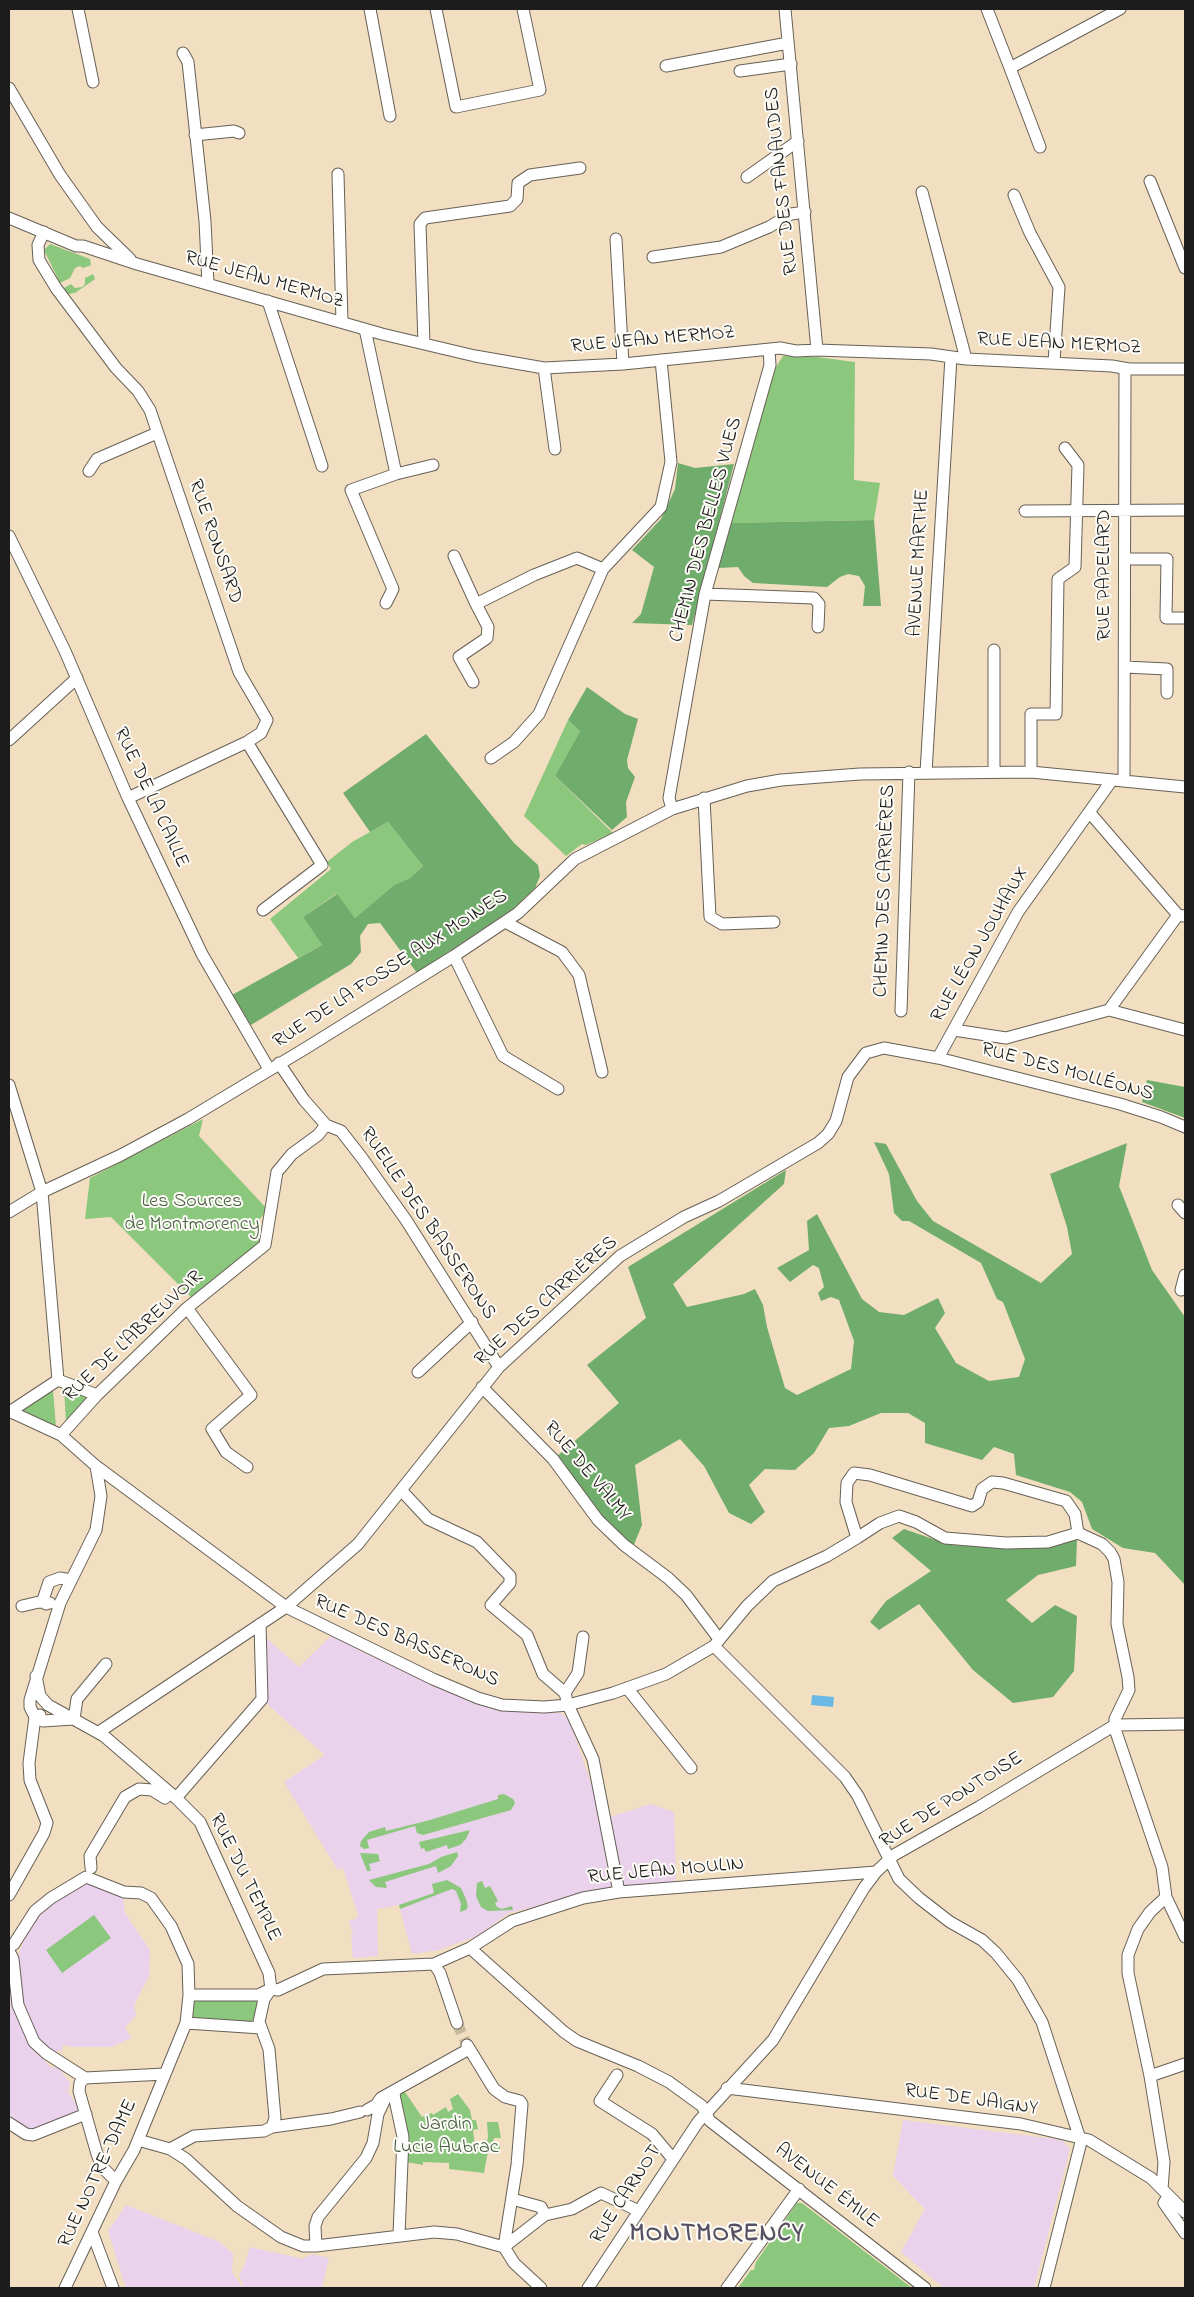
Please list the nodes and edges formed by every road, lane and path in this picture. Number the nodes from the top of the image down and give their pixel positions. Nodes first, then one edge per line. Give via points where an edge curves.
1 (78, 9) edge
2 (370, 9) edge
3 (436, 9) edge
4 (523, 9) edge
5 (785, 9) edge
6 (987, 9) edge
7 (1120, 9) edge
8 (788, 43) junction
9 (183, 54) dead end
10 (791, 64) junction
11 (666, 66) dead end
12 (1010, 68) junction
13 (740, 71) dead end
14 (94, 82) dead end
15 (9, 88) edge
16 (390, 116) dead end
17 (239, 133) dead end
18 (195, 135) junction
19 (798, 141) junction
20 (1040, 147) dead end
21 (580, 168) dead end
22 (338, 174) dead end
23 (747, 177) dead end
24 (1150, 181) dead end
25 (922, 192) dead end
26 (1014, 195) dead end
27 (805, 212) junction
28 (9, 218) edge
29 (97, 226) junction
30 (44, 232) junction
31 (616, 239) dead end
32 (83, 246) junction
33 (653, 257) dead end
34 (136, 264) junction
35 (1185, 268) edge
36 (208, 284) junction
37 (268, 301) junction
38 (342, 322) junction
39 (365, 329) junction
40 (424, 344) junction
41 (769, 350) junction
42 (817, 350) junction
43 (951, 357) junction
44 (966, 359) junction
45 (661, 360) junction
46 (1054, 362) junction
47 (623, 364) junction
48 (544, 368) junction
49 (1125, 369) junction
50 (1185, 369) edge
51 (157, 433) junction
52 (1065, 448) dead end
53 (555, 449) dead end
54 (433, 465) dead end
55 (322, 466) dead end
56 (89, 471) dead end
57 (396, 474) junction
58 (1125, 510) junction
59 (1185, 510) edge
60 (1025, 511) dead end
61 (1076, 511) junction
62 (9, 536) edge
63 (454, 556) dead end
64 (1124, 559) junction
65 (603, 569) junction
66 (705, 594) junction
67 (386, 603) dead end
68 (476, 604) junction
69 (1185, 618) edge
70 (818, 627) dead end
71 (994, 650) dead end
72 (1124, 667) junction
73 (77, 678) junction
74 (473, 682) dead end
75 (1167, 693) dead end
76 (9, 740) edge
77 (246, 742) junction
78 (491, 758) dead end
79 (909, 772) junction
80 (926, 772) junction
81 (994, 772) junction
82 (1031, 772) junction
83 (1112, 780) junction
84 (1124, 781) junction
85 (1185, 787) edge
86 (128, 798) junction
87 (704, 798) junction
88 (672, 809) junction
89 (1090, 813) junction
90 (263, 910) dead end
91 (1182, 916) edge
92 (505, 922) junction
93 (774, 922) dead end
94 (454, 956) junction
95 (1109, 1010) junction
96 (901, 1011) dead end
97 (954, 1030) junction
98 (1185, 1030) edge
99 (938, 1058) junction
100 (274, 1066) junction
101 (602, 1072) dead end
102 (9, 1085) edge
103 (558, 1089) dead end
104 (326, 1124) junction
105 (1185, 1127) edge
106 (42, 1192) junction
107 (9, 1212) edge
108 (1185, 1276) edge
109 (1181, 1290) dead end
110 (187, 1308) junction
111 (472, 1322) junction
112 (499, 1367) junction
113 (418, 1372) dead end
114 (58, 1380) junction
115 (482, 1387) junction
116 (97, 1395) junction
117 (10, 1411) edge
118 (61, 1435) junction
119 (96, 1466) junction
120 (247, 1467) dead end
121 (400, 1490) junction
122 (1078, 1533) junction
123 (857, 1538) junction
124 (71, 1580) junction
125 (60, 1603) junction
126 (46, 1604) junction
127 (22, 1606) dead end
128 (286, 1607) junction
129 (260, 1624) junction
130 (583, 1637) dead end
131 (716, 1642) junction
132 (106, 1664) dead end
133 (36, 1676) junction
134 (627, 1688) junction
135 (567, 1699) junction
136 (56, 1710) junction
137 (35, 1717) junction
138 (74, 1719) junction
139 (1185, 1724) edge
140 (1115, 1725) junction
141 (99, 1732) junction
142 (691, 1768) dead end
143 (173, 1795) junction
144 (890, 1860) junction
145 (88, 1872) junction
146 (876, 1872) junction
147 (853, 1874) junction
148 (619, 1892) junction
149 (9, 1895) edge
150 (859, 1896) junction
151 (1166, 1897) junction
152 (1185, 1937) edge
153 (470, 1948) junction
154 (9, 1949) edge
155 (434, 1964) junction
156 (271, 1990) junction
157 (189, 1995) junction
158 (186, 2023) junction
159 (457, 2023) tunnel mouth
160 (261, 2028) junction
161 (1185, 2064) edge
162 (620, 2067) junction
163 (165, 2074) junction
164 (1150, 2076) junction
165 (84, 2078) junction
166 (727, 2088) junction
167 (388, 2094) junction
168 (86, 2114) junction
169 (702, 2117) junction
170 (9, 2123) edge
171 (272, 2127) junction
172 (1080, 2138) junction
173 (138, 2140) junction
174 (170, 2149) junction
175 (673, 2159) junction
176 (116, 2181) junction
177 (799, 2189) junction
178 (1165, 2193) junction
179 (512, 2199) junction
180 (639, 2211) junction
181 (1185, 2212) edge
182 (545, 2215) junction
183 (92, 2232) junction
184 (1185, 2232) edge
185 (399, 2234) junction
186 (316, 2246) junction
187 (504, 2247) junction
188 (65, 2288) edge
189 (113, 2288) edge
190 (541, 2288) edge
191 (588, 2288) edge
192 (727, 2288) edge
193 (925, 2288) edge
194 (1044, 2288) edge

1 - 14 street
2 - 16 street
3 - 4 street via 456,107 540,90
5 - 8 street, RUE DES FANAUDES
6 - 12 street
7 - 12 street
8 - 10 street, RUE DES FANAUDES
8 - 11 street
9 - 18 street via 188,62
10 - 13 street
10 - 19 street, RUE DES FANAUDES
12 - 20 street
15 - 29 street, RUE JEAN MERMOZ via 60,175
17 - 18 street
18 - 36 street via 205,220
19 - 23 street
19 - 27 street, RUE DES FANAUDES
21 - 40 street via 530,175 518,183 517,199 510,206 425,218 420,224
22 - 38 street
24 - 35 street
25 - 44 street
26 - 46 street via 1030,233 1060,287
27 - 33 street via 791,214 769,227 721,246
27 - 42 street, RUE DES FANAUDES
28 - 30 street, RUE JEAN MERMOZ
29 - 32 street via 93,240
29 - 34 street, RUE JEAN MERMOZ
30 - 32 street, RUE JEAN MERMOZ
30 - 51 street, RUE RONSARD via 38,245 39,260 101,349 142,395
31 - 47 street
32 - 34 street, RUE JEAN MERMOZ
34 - 36 street, RUE JEAN MERMOZ
36 - 37 street, RUE JEAN MERMOZ
37 - 38 street, RUE JEAN MERMOZ
37 - 55 street
38 - 39 street, RUE JEAN MERMOZ
39 - 40 street, RUE JEAN MERMOZ
39 - 57 street
40 - 48 street, RUE JEAN MERMOZ
41 - 42 street, RUE JEAN MERMOZ
41 - 45 street, RUE JEAN MERMOZ
41 - 66 street, CHEMIN DES BELLES VUES via 770,366
42 - 43 street, RUE JEAN MERMOZ
43 - 44 street, RUE JEAN MERMOZ
43 - 80 street, AVENUE MARTHE
44 - 46 street, RUE JEAN MERMOZ
45 - 47 street, RUE JEAN MERMOZ
45 - 65 street via 671,462 665,495 657,512
46 - 49 street, RUE JEAN MERMOZ
47 - 48 street, RUE JEAN MERMOZ
48 - 53 street
49 - 50 street, RUE JEAN MERMOZ
49 - 58 street, RUE PAPELARD
51 - 56 street via 97,459
51 - 77 street, RUE RONSARD via 238,672 266,720 261,733
52 - 61 street via 1078,465
54 - 57 street
57 - 67 street via 351,490 393,589
58 - 59 street
58 - 61 street
58 - 64 street, RUE PAPELARD
60 - 61 street
61 - 82 street via 1075,567 1058,579 1056,714 1031,714
62 - 73 street, RUE DE LA CAILLE
63 - 68 street
64 - 69 street via 1167,559 1166,618
64 - 72 street, RUE PAPELARD
65 - 68 street via 577,558
65 - 78 street via 539,714 514,742
66 - 70 street via 814,598 818,604
66 - 88 street, CHEMIN DES BELLES VUES via 669,798
68 - 74 street via 488,627 487,638 459,657
71 - 81 street
72 - 75 street via 1167,669
72 - 84 street, RUE PAPELARD
73 - 76 street
73 - 86 street, RUE DE LA CAILLE
77 - 86 street
77 - 90 street via 322,865
79 - 80 street, RUE DE LA FOSSE AUX MOINES
79 - 87 street, RUE DE LA FOSSE AUX MOINES via 780,780
79 - 96 street, CHEMIN DES CARRIÈRES
80 - 81 street, RUE DE LA FOSSE AUX MOINES
81 - 82 street, RUE DE LA FOSSE AUX MOINES
82 - 83 street, RUE DE LA FOSSE AUX MOINES
83 - 84 street, RUE DE LA FOSSE AUX MOINES
83 - 89 street, RUE LÉON JOUHAUX
84 - 85 street, RUE DE LA FOSSE AUX MOINES
86 - 100 street, RUE DE LA CAILLE via 202,954
87 - 88 street, RUE DE LA FOSSE AUX MOINES
87 - 93 street via 710,917 722,924
88 - 92 street, RUE DE LA FOSSE AUX MOINES via 575,859
89 - 91 street
89 - 97 street, RUE LÉON JOUHAUX via 1018,912
91 - 95 street
92 - 94 street, RUE DE LA FOSSE AUX MOINES
92 - 101 street via 562,952 579,975
94 - 100 street, RUE DE LA FOSSE AUX MOINES
94 - 103 street via 502,1056
95 - 97 street via 1006,1038
95 - 98 street
97 - 99 street, RUE LÉON JOUHAUX
99 - 105 street, RUE DES MOLLÉONS via 1120,1104
99 - 112 street, RUE DES CARRIÈRES via 884,1048 866,1053 848,1077 836,1121 828,1134 813,1146 620,1256
100 - 104 street, RUELLE DES BASSERONS
100 - 106 street, RUE DE LA FOSSE AUX MOINES via 152,1139
102 - 106 street
104 - 110 street, RUE DE L'ABREUVOIR via 318,1135 292,1154 278,1172 265,1245
104 - 111 street, RUELLE DES BASSERONS via 341,1131 362,1158
106 - 107 street, RUE DE LA FOSSE AUX MOINES
106 - 114 street
108 - 109 street
110 - 116 street, RUE DE L'ABREUVOIR
110 - 120 street via 252,1396 212,1429 226,1452
111 - 112 street, RUELLE DES BASSERONS
111 - 113 street
112 - 115 street, RUE DES CARRIÈRES
114 - 116 street
114 - 117 street
115 - 121 street, RUE DES CARRIÈRES
115 - 131 street, RUE DE VALMY via 553,1459 598,1520 686,1595
116 - 118 street, RUE DE L'ABREUVOIR
117 - 118 street, RUE DES BASSERONS
118 - 119 street, RUE DES BASSERONS
119 - 124 street via 101,1496 98,1520 92,1540
119 - 128 street, RUE DES BASSERONS
121 - 128 street, RUE DES CARRIÈRES via 358,1544
121 - 135 street via 428,1519 477,1542 510,1576 510,1583 491,1605 527,1635 543,1674
122 - 123 street, RUE DES BASSERONS via 1048,1542 945,1538 899,1516 880,1523
122 - 123 street via 1075,1514 1066,1502 1003,1483 992,1482 982,1489 978,1502 972,1506 870,1474 854,1473 847,1483 846,1502
122 - 140 street via 1102,1544 1110,1552 1117,1574 1116,1624 1129,1690
123 - 131 street, RUE DES BASSERONS via 827,1556 773,1580
124 - 125 street
124 - 126 street via 49,1582 44,1592
125 - 126 street
125 - 133 street
126 - 127 street via 39,1602
128 - 129 street, RUE DES CARRIÈRES
128 - 135 street, RUE DES BASSERONS via 478,1698 502,1705 544,1708
129 - 141 street, RUE DES CARRIÈRES
129 - 143 street via 262,1699
130 - 135 street via 578,1673
131 - 134 street, RUE DES BASSERONS via 666,1674
131 - 144 street via 845,1777
132 - 138 street via 77,1699
133 - 136 street, RUE DU TEMPLE via 40,1696
133 - 137 street via 30,1700
134 - 135 street, RUE DES BASSERONS
134 - 142 street
135 - 148 street via 593,1759
136 - 137 street
136 - 138 street, RUE DU TEMPLE
137 - 138 street via 44,1721
137 - 149 street via 30,1780 47,1823
138 - 141 street, RUE DU TEMPLE
139 - 140 street
140 - 144 street, RUE DE PONTOISE
140 - 151 street via 1162,1867
141 - 143 street, RUE DU TEMPLE
143 - 145 street via 165,1798 152,1790 139,1789 125,1797 90,1856
143 - 156 street, RUE DU TEMPLE via 200,1822 269,1973
144 - 146 street, RUE DE PONTOISE
144 - 172 street via 899,1879 919,1898 988,1945 1018,1980 1042,2022
145 - 154 street via 35,1911
145 - 157 street, RUE NOTRE-DAME via 124,1892 141,1893 151,1898 184,1952 188,1964
146 - 147 street, RUE JEAN MOULIN
146 - 150 street, RUE DE PONTOISE
147 - 148 street, RUE JEAN MOULIN
147 - 150 street via 862,1879
148 - 153 street, RUE JEAN MOULIN via 583,1898 521,1917
150 - 166 street, RUE DE PONTOISE via 772,2040
151 - 152 street
151 - 164 street via 1138,1929 1128,1954 1128,1973
153 - 155 street, RUE JEAN MOULIN
153 - 162 street, AVENUE ÉMILE via 564,2032
154 - 165 street via 18,2005 34,2042
155 - 156 street via 324,1969 278,1990
155 - 159 street via 440,1972
156 - 157 street via 258,1995
156 - 160 street via 262,2003
157 - 158 street, RUE NOTRE-DAME
158 - 160 street
158 - 163 street, RUE NOTRE-DAME
160 - 171 street via 270,2049 275,2118
161 - 164 street
162 - 169 street, AVENUE ÉMILE via 669,2082 702,2106
162 - 175 street via 600,2101 652,2134
163 - 165 street
163 - 173 street, RUE NOTRE-DAME
164 - 178 street via 1164,2162
165 - 168 street via 79,2091
166 - 169 street, RUE DE PONTOISE
166 - 172 street, RUE DE JAIGNY via 1021,2124
167 - 171 street via 363,2111
167 - 179 street via 468,2047 494,2089 505,2097 520,2100 522,2104
167 - 185 street via 394,2095 403,2138
167 - 186 street via 378,2114 373,2143 366,2158 318,2217
168 - 170 street via 33,2135
168 - 176 street via 102,2167
169 - 175 street, RUE CARNOT
169 - 177 street, AVENUE ÉMILE
171 - 174 street via 264,2131 194,2136
172 - 178 street, RUE DE JAIGNY via 1093,2142 1150,2178
172 - 194 street
173 - 174 street
173 - 176 street, RUE NOTRE-DAME
174 - 186 street via 186,2159 237,2206 281,2237 303,2246
175 - 180 street, RUE CARNOT
176 - 183 street, RUE NOTRE-DAME
177 - 192 street
177 - 193 street, AVENUE ÉMILE
178 - 181 street, RUE DE JAIGNY
178 - 184 street via 1164,2204
179 - 182 street via 540,2207
179 - 187 street
180 - 182 street via 601,2193 572,2209
180 - 191 street, RUE CARNOT
182 - 187 street
183 - 188 street, RUE NOTRE-DAME
183 - 189 street
185 - 186 street
185 - 187 street via 457,2234
187 - 190 street via 514,2263

